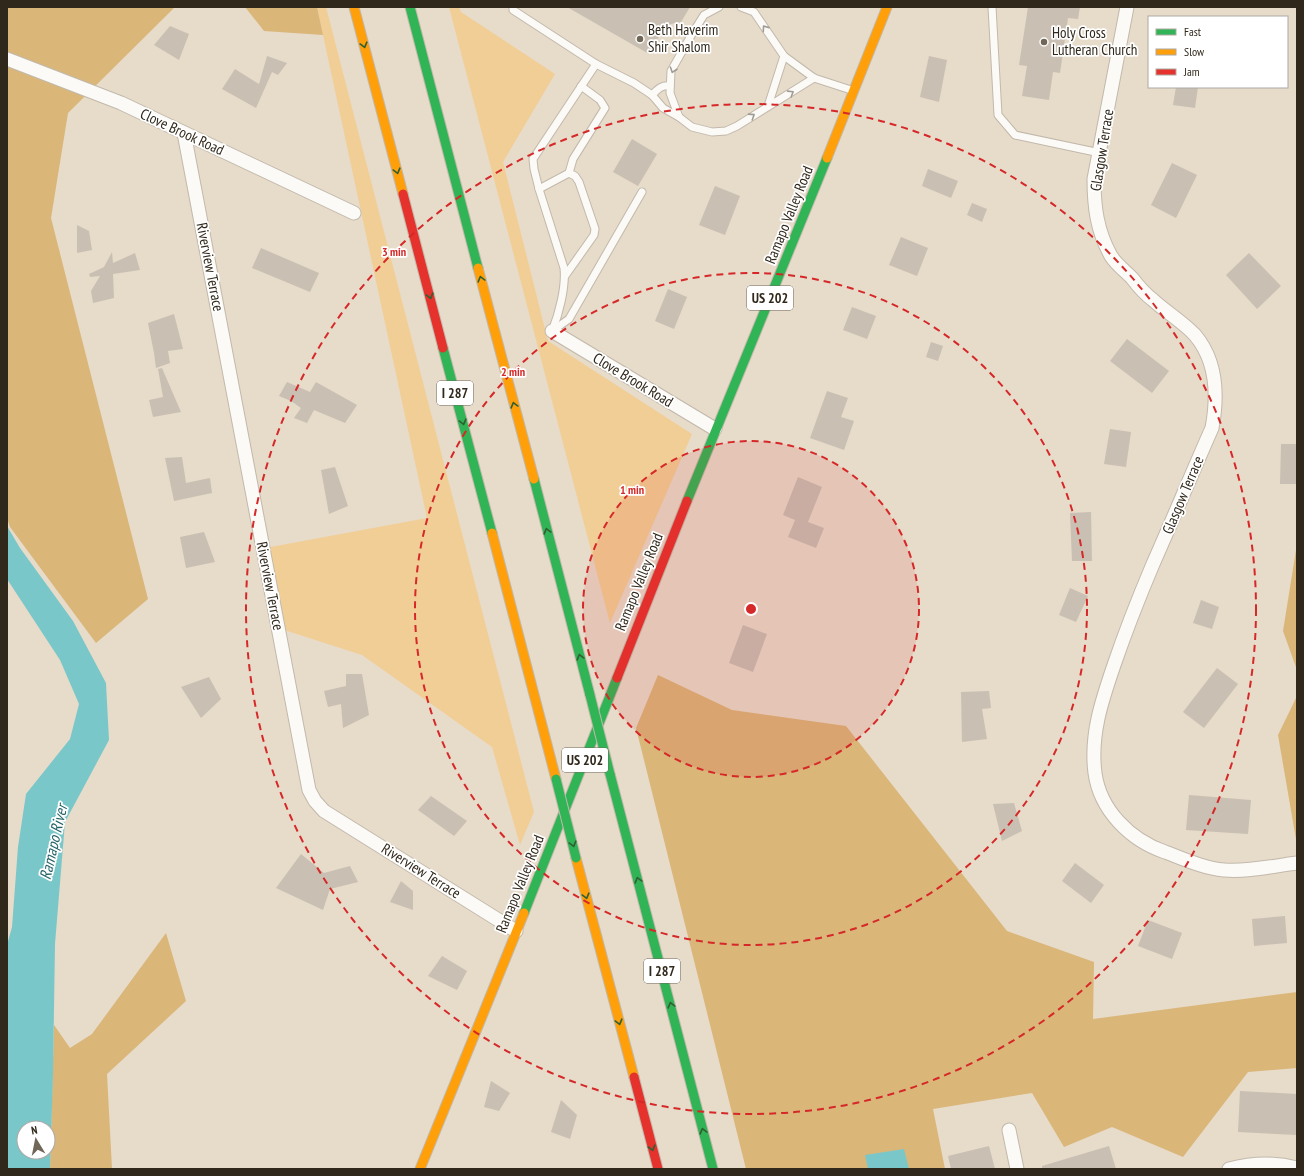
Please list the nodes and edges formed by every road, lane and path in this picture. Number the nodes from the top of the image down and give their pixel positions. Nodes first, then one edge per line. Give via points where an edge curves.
1 (354, 7) edge
2 (410, 7) edge
3 (513, 7) edge
4 (719, 7) edge
5 (741, 7) edge
6 (887, 7) edge
7 (992, 7) edge
8 (1126, 7) edge
9 (784, 56) junction
10 (7, 59) edge
11 (596, 64) junction
12 (814, 78) junction
13 (581, 86) junction
14 (670, 86) junction
15 (854, 91) junction
16 (652, 95) junction
17 (768, 106) junction
18 (679, 117) junction
19 (184, 133) junction
20 (1100, 153) junction
21 (569, 173) junction
22 (539, 188) junction
23 (642, 192) dead end
24 (354, 213) dead end
25 (565, 276) junction
26 (552, 331) junction
27 (716, 429) junction
28 (1297, 863) edge
29 (516, 931) junction
30 (1009, 1130) dead end
31 (1271, 1166) edge
32 (1297, 1168) edge
33 (420, 1169) edge
34 (658, 1169) edge
35 (713, 1169) edge
36 (1017, 1169) edge
37 (1229, 1169) edge

1 -> 34 main road, I 287, bridge
35 -> 2 main road, I 287, bridge
3 - 11 lane via 513,10
4 -> 14 lane via 704,14 671,71
9 -> 5 lane via 754,12
6 - 15 main road, Ramapo Valley Road / US 202
7 - 20 lane via 998,115 1015,135
8 - 20 street, Glasgow Terrace
9 - 12 lane
9 - 17 lane
10 - 19 street, Clove Brook Road via 121,103
11 - 13 lane
11 - 16 lane
12 - 15 lane
17 -> 12 lane
13 - 21 lane via 600,100 605,108 573,159
13 - 22 lane via 533,160
14 - 16 lane via 659,88
14 - 18 lane
15 - 27 main road, Ramapo Valley Road / US 202
16 - 18 lane via 663,108
18 -> 17 lane via 692,128 712,132 726,131
19 - 24 street, Clove Brook Road
19 - 29 street, Riverview Terrace via 309,790 324,811
20 - 28 street, Glasgow Terrace via 1094,179 1094,201 1103,240 1112,257 1151,299 1196,337 1213,370 1216,409 1212,428 1128,623 1103,697 1096,726 1095,774 1111,812 1122,826 1153,848 1202,866 1222,870 1243,871
21 - 22 lane
21 - 25 lane via 579,182 594,235
22 - 25 lane
23 - 26 lane via 569,319
25 - 26 lane
26 - 27 street, Clove Brook Road
27 - 29 main road, Ramapo Valley Road / US 202
29 - 33 main road, Ramapo Valley Road / US 202
30 - 36 street
31 - 32 street
31 - 37 street via 1265,1163

